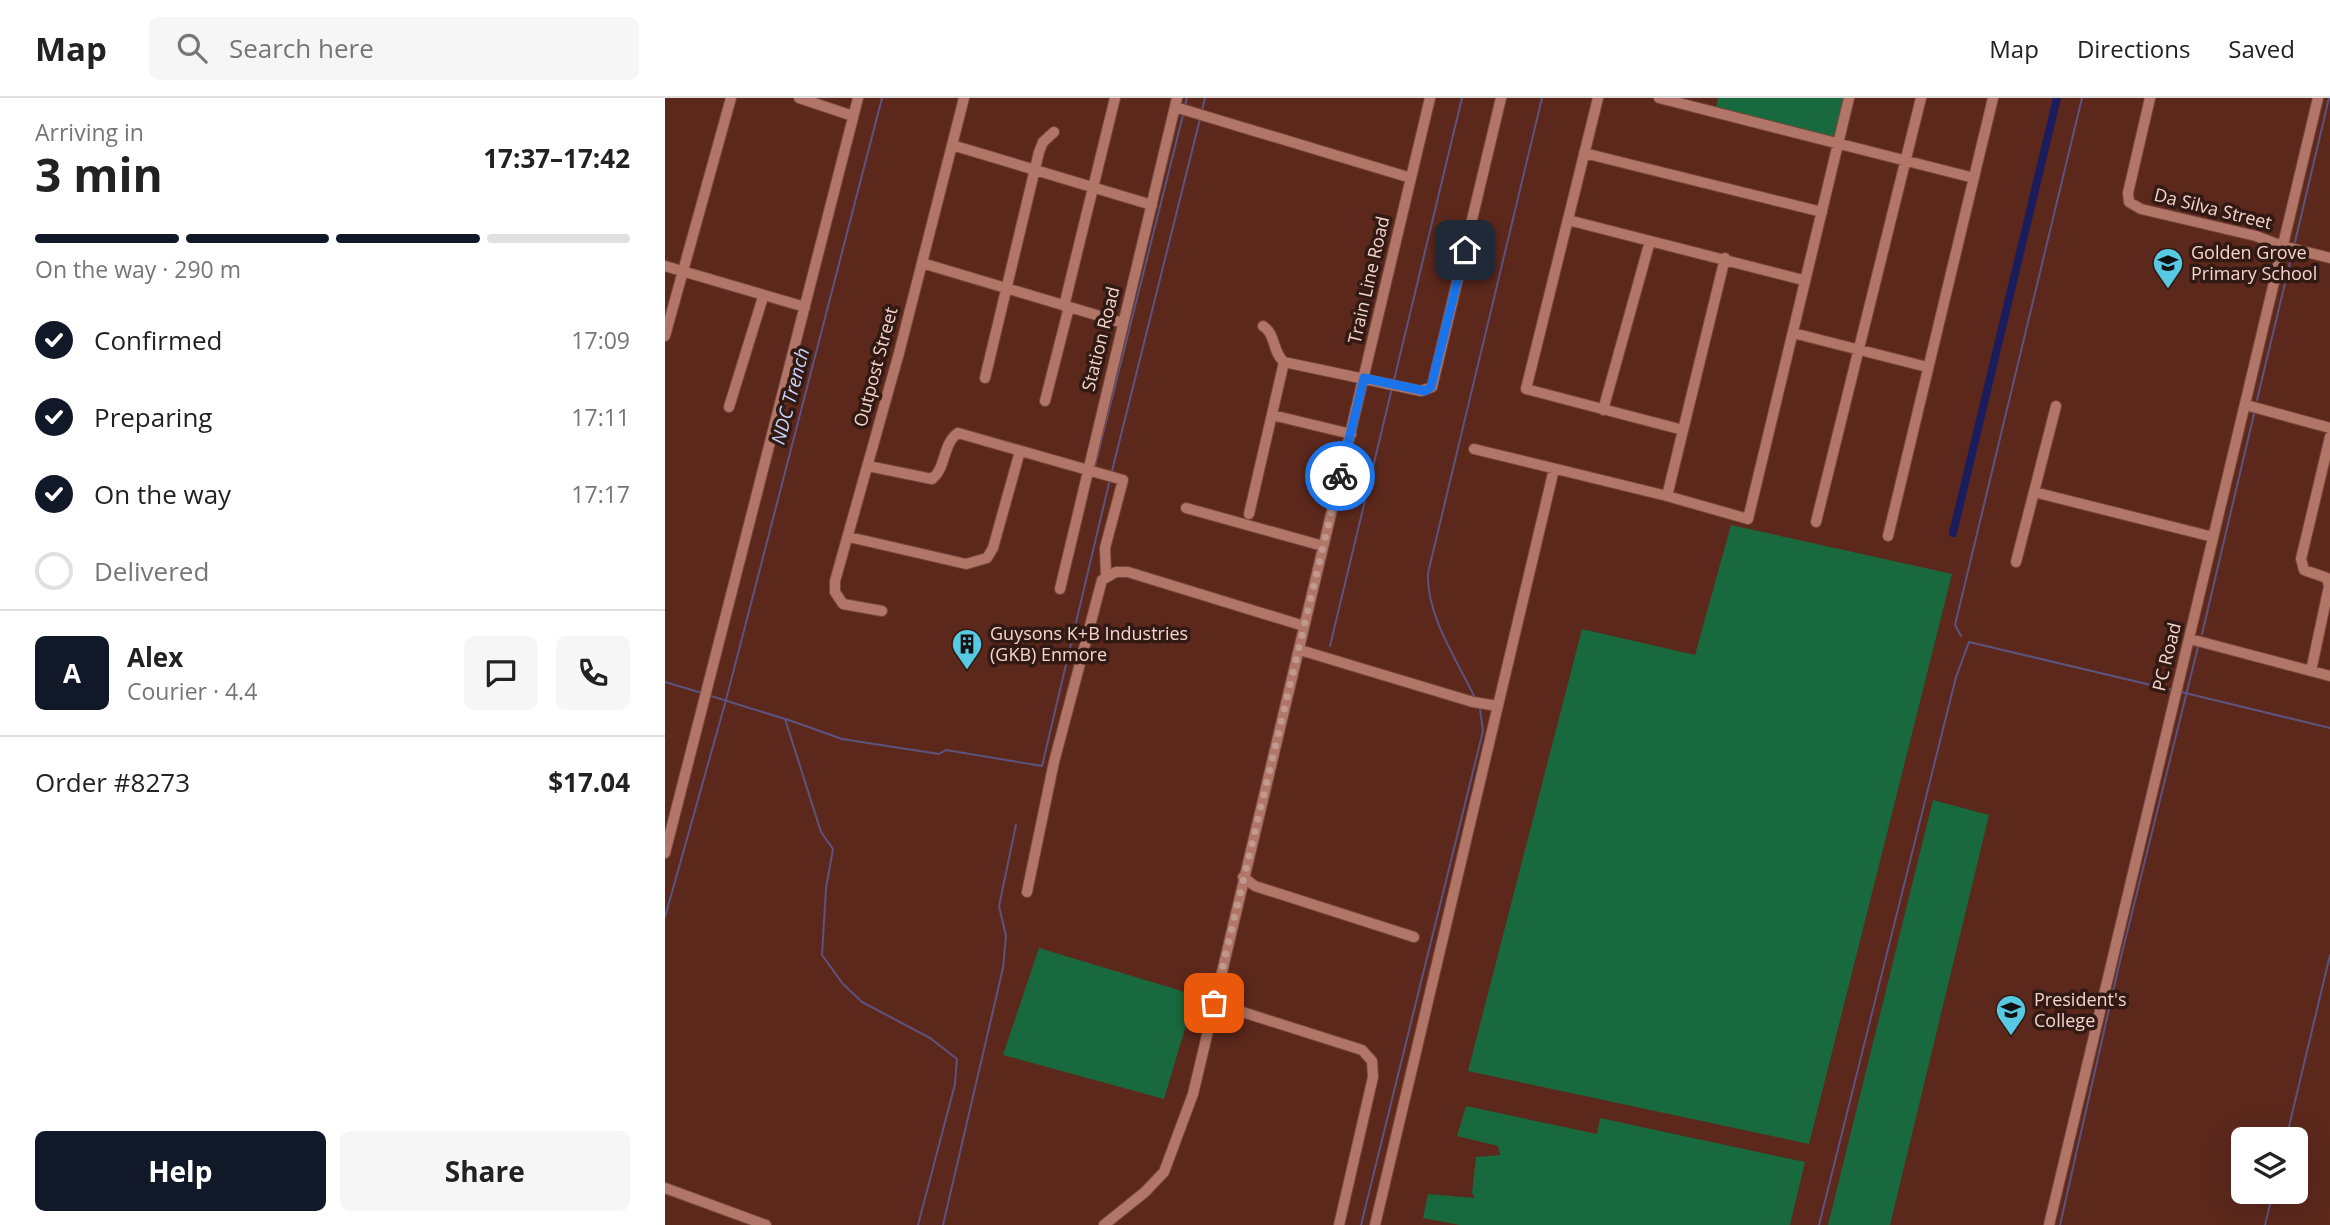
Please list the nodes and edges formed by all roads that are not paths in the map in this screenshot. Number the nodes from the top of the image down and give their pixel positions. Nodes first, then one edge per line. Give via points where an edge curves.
1 (731, 98) edge
2 (799, 98) edge
3 (858, 98) edge
4 (964, 98) edge
5 (1115, 98) edge
6 (1430, 98) edge
7 (1501, 98) edge
8 (1598, 98) edge
9 (1659, 98) edge
10 (1849, 98) edge
11 (1921, 98) edge
12 (1993, 98) edge
13 (2150, 98) edge
14 (2318, 98) edge
15 (1176, 102) edge
16 (1708, 103) edge
17 (853, 116) junction
18 (1054, 132) dead end
19 (1839, 142) junction
20 (952, 145) junction
21 (1584, 153) junction
22 (1906, 160) junction
23 (1035, 169) junction
24 (1411, 178) junction
25 (1974, 178) junction
26 (1095, 187) junction
27 (1152, 205) junction
28 (1822, 212) junction
29 (1568, 220) junction
30 (1650, 241) junction
31 (2282, 246) junction
32 (1725, 258) junction
33 (2330, 258) edge
34 (922, 263) junction
35 (665, 266) edge
36 (683, 271) junction
37 (1803, 280) junction
38 (1006, 288) junction
39 (763, 297) junction
40 (805, 307) junction
41 (1067, 307) junction
42 (1123, 323) junction
43 (1263, 326) dead end
44 (1793, 333) junction
45 (665, 337) edge
46 (1860, 350) junction
47 (1285, 362) junction
48 (1927, 367) junction
49 (985, 378) dead end
50 (1364, 378) junction
51 (1045, 401) dead end
52 (2246, 405) junction
53 (2056, 406) dead end
54 (729, 407) dead end
55 (1603, 410) junction
56 (1272, 415) junction
57 (2330, 428) edge
58 (1683, 430) junction
59 (1350, 435) junction
60 (2330, 437) edge
61 (1473, 449) dead end
62 (1020, 451) junction
63 (868, 466) junction
64 (1555, 469) junction
65 (1089, 470) junction
66 (2034, 492) junction
67 (1667, 496) junction
68 (1186, 508) dead end
69 (1249, 514) dead end
70 (1816, 522) dead end
71 (1888, 536) dead end
72 (849, 537) junction
73 (2213, 537) junction
74 (1323, 547) junction
75 (2016, 562) dead end
76 (1106, 576) junction
77 (1061, 589) dead end
78 (882, 611) dead end
79 (1304, 625) junction
80 (2190, 639) junction
81 (1300, 650) junction
82 (2311, 671) junction
83 (2330, 676) edge
84 (1498, 706) junction
85 (665, 853) edge
86 (1243, 877) junction
87 (1027, 892) dead end
88 (1414, 937) dead end
89 (1214, 1003) junction
90 (665, 1188) edge
91 (766, 1225) edge
92 (1104, 1225) edge
93 (1339, 1225) edge
94 (1375, 1225) edge
95 (2049, 1225) edge

1 - 36 street
2 - 17 street
3 - 17 street
4 - 20 street, Outpost Street
5 - 26 street
6 - 24 street, Train Line Road
7 - 50 street via 1431,387 1425,391
8 - 21 street
9 - 16 street
10 - 19 street
11 - 22 street
12 - 25 street
13 - 31 street, Da Silva Street via 2129,202
14 - 31 street, PC Road
15 - 24 street via 1210,117
15 - 27 street, Station Road
16 - 19 street
17 - 40 street
18 - 23 street via 1044,142
19 - 22 street
19 - 28 street
20 - 23 street
20 - 34 street, Outpost Street
21 - 28 street
21 - 29 street
22 - 25 street
22 - 46 street
23 - 26 street
23 - 38 street
24 - 50 street, Train Line Road
25 - 48 street
26 - 27 street
26 - 41 street
27 - 42 street, Station Road
28 - 37 street
29 - 30 street
29 - 55 street via 1526,389
30 - 32 street
30 - 55 street
31 - 33 street, Da Silva Street
31 - 52 street, PC Road
32 - 37 street
32 - 58 street
34 - 38 street
34 - 63 street, Outpost Street
35 - 36 street
36 - 39 street
36 - 45 street
37 - 44 street
38 - 41 street
38 - 49 street
39 - 40 street
39 - 54 street
40 - 85 street
41 - 42 street
41 - 51 street
42 - 65 street, Station Road
43 - 47 street via 1277,356
44 - 46 street
44 - 67 street via 1748,519
46 - 48 street
46 - 70 street
47 - 50 street
47 - 56 street
48 - 71 street
50 - 59 street, Train Line Road
52 - 57 street
52 - 73 street, PC Road
53 - 66 street
55 - 58 street
56 - 59 street
56 - 69 street
58 - 67 street
59 - 74 street, Train Line Road
60 - 82 street via 2301,559 2304,570 2327,578 2329,586
61 - 64 street
62 - 63 street via 958,433 932,479
62 - 65 street
62 - 72 street via 987,558 966,564
63 - 72 street, Outpost Street
64 - 67 street
64 - 84 street
65 - 76 street via 1123,481 1105,548
65 - 77 street, Station Road
66 - 73 street
66 - 75 street
68 - 74 street
72 - 78 street, Outpost Street via 835,581 838,599 843,604
73 - 80 street, PC Road
74 - 79 street, Train Line Road
76 - 79 street via 1128,572
76 - 87 street via 1098,587 1054,762
79 - 81 street, Train Line Road
80 - 82 street
80 - 95 street, PC Road
81 - 84 street
81 - 86 street, Train Line Road
82 - 83 street
84 - 94 street
86 - 88 street via 1255,887
86 - 89 street, Train Line Road
89 - 92 street, Train Line Road via 1193,1094 1164,1172
89 - 93 street via 1361,1050 1372,1061 1373,1077
90 - 91 street

